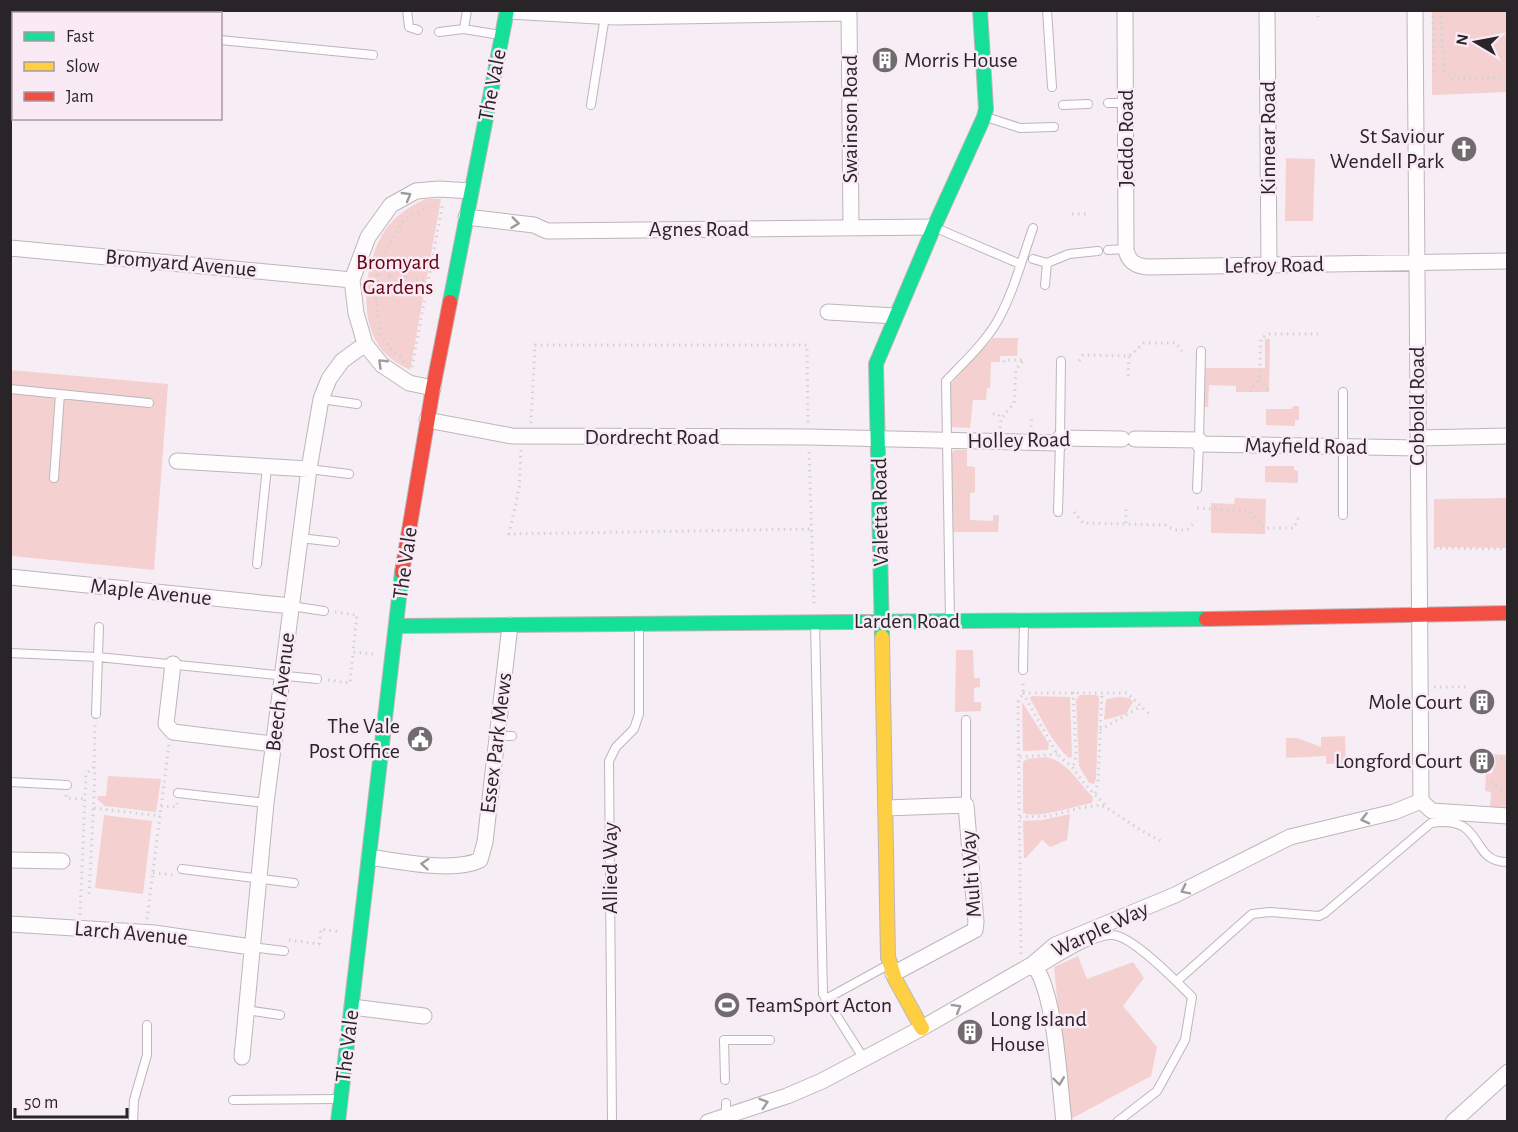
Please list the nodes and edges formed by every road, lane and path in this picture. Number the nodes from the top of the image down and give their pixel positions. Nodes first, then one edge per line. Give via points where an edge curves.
1 (407, 10) edge
2 (467, 10) edge
3 (980, 10) edge
4 (1047, 10) edge
5 (1125, 10) edge
6 (1267, 10) edge
7 (1317, 10) edge
8 (1415, 10) edge
9 (1434, 10) edge
10 (1440, 10) edge
11 (506, 11) edge
12 (849, 12) edge
13 (605, 16) junction
14 (1318, 17) dead end
15 (464, 29) junction
16 (418, 30) dead end
17 (439, 32) dead end
18 (502, 35) junction
19 (222, 40) edge
20 (374, 55) dead end
21 (1434, 76) dead end
22 (1508, 77) edge
23 (1052, 87) dead end
24 (1108, 103) dead end
25 (1125, 103) junction
26 (1088, 104) dead end
27 (591, 105) dead end
28 (1063, 105) dead end
29 (984, 117) junction
30 (1053, 127) dead end
31 (442, 189) junction
32 (471, 191) junction
33 (1072, 214) dead end
34 (1089, 214) dead end
35 (466, 217) junction
36 (934, 227) junction
37 (851, 228) junction
38 (1033, 228) dead end
39 (10, 248) edge
40 (1108, 250) dead end
41 (1098, 251) dead end
42 (1130, 256) junction
43 (1033, 259) dead end
44 (1508, 261) edge
45 (1416, 262) junction
46 (1047, 263) junction
47 (1020, 264) junction
48 (1269, 265) junction
49 (383, 275) junction
50 (406, 278) junction
51 (411, 279) dead end
52 (352, 280) junction
53 (416, 280) dead end
54 (428, 281) junction
55 (1046, 285) dead end
56 (828, 312) dead end
57 (895, 316) junction
58 (1318, 334) dead end
59 (365, 344) junction
60 (1182, 351) dead end
61 (1201, 351) dead end
62 (1129, 356) junction
63 (1061, 361) dead end
64 (1079, 361) dead end
65 (1004, 362) dead end
66 (1128, 376) dead end
67 (1259, 380) junction
68 (433, 388) junction
69 (10, 389) edge
70 (1269, 390) dead end
71 (1251, 392) dead end
72 (1343, 392) dead end
73 (60, 394) junction
74 (321, 399) junction
75 (149, 403) dead end
76 (357, 404) dead end
77 (993, 414) dead end
78 (1000, 418) junction
79 (427, 420) junction
80 (1508, 436) edge
81 (531, 437) junction
82 (809, 437) junction
83 (879, 438) junction
84 (946, 440) junction
85 (1060, 441) junction
86 (999, 442) junction
87 (1199, 442) junction
88 (1418, 443) junction
89 (1343, 447) junction
90 (177, 461) dead end
91 (267, 467) junction
92 (309, 469) junction
93 (349, 474) dead end
94 (54, 478) dead end
95 (1197, 489) dead end
96 (1126, 508) dead end
97 (1197, 508) dead end
98 (1058, 512) dead end
99 (1074, 512) dead end
100 (1343, 515) dead end
101 (1299, 516) dead end
102 (1196, 521) dead end
103 (1126, 524) junction
104 (811, 529) junction
105 (300, 538) junction
106 (335, 542) dead end
107 (1434, 548) dead end
108 (1508, 549) edge
109 (257, 564) dead end
110 (10, 577) edge
111 (291, 606) junction
112 (324, 611) joint
113 (1508, 613) edge
114 (1419, 614) junction
115 (1024, 620) junction
116 (815, 621) junction
117 (882, 621) junction
118 (950, 621) junction
119 (639, 624) junction
120 (510, 625) junction
121 (396, 626) junction
122 (99, 627) dead end
123 (353, 652) junction
124 (10, 653) edge
125 (393, 656) junction
126 (98, 657) junction
127 (174, 664) junction
128 (1023, 670) dead end
129 (282, 675) junction
130 (317, 679) joint
131 (1434, 687) dead end
132 (1470, 687) dead end
133 (1073, 692) junction
134 (1102, 692) junction
135 (1023, 693) junction
136 (1142, 706) junction
137 (96, 714) joint
138 (1149, 714) dead end
139 (966, 720) dead end
140 (171, 730) junction
141 (1100, 730) junction
142 (273, 744) junction
143 (1057, 754) junction
144 (1019, 757) junction
145 (1495, 759) dead end
146 (1508, 759) edge
147 (94, 767) junction
148 (1073, 768) junction
149 (1491, 781) dead end
150 (10, 782) edge
151 (67, 785) dead end
152 (1508, 790) edge
153 (178, 793) dead end
154 (1095, 793) junction
155 (1421, 801) junction
156 (266, 803) junction
157 (966, 805) junction
158 (94, 808) junction
159 (886, 808) junction
160 (1107, 808) junction
161 (160, 816) junction
162 (1508, 816) edge
163 (1020, 818) junction
164 (1163, 842) dead end
165 (369, 857) junction
166 (10, 860) edge
167 (62, 861) dead end
168 (1508, 862) edge
169 (182, 869) joint
170 (153, 873) junction
171 (258, 878) junction
172 (294, 883) dead end
173 (89, 894) dead end
174 (10, 924) edge
175 (79, 927) junction
176 (145, 933) junction
177 (360, 936) junction
178 (286, 940) dead end
179 (251, 947) junction
180 (285, 951) dead end
181 (1030, 963) junction
182 (891, 969) junction
183 (1177, 981) junction
184 (826, 999) junction
185 (352, 1007) junction
186 (246, 1010) junction
187 (280, 1015) dead end
188 (424, 1016) dead end
189 (147, 1025) dead end
190 (922, 1028) junction
191 (771, 1040) dead end
192 (242, 1057) dead end
193 (864, 1059) junction
194 (1508, 1072) edge
195 (725, 1080) dead end
196 (233, 1100) dead end
197 (341, 1100) junction
198 (133, 1122) edge
199 (338, 1122) edge
200 (612, 1122) edge
201 (708, 1122) edge
202 (1064, 1122) edge
203 (1118, 1122) edge
204 (1453, 1122) edge

1 - 16 lane via 409,27
2 - 15 lane
3 - 29 street, Valetta Road
4 - 23 lane
5 - 25 street, Jeddo Road
6 - 48 street, Kinnear Road
7 - 14 path
8 - 45 street, Cobbold Road
9 - 21 path
10 - 22 path via 1444,70 1451,79
11 - 13 street
11 - 18 street, The Vale
12 - 13 street
12 - 37 street, Swainson Road
13 - 27 lane
15 - 17 lane
15 - 18 lane
18 - 32 street, The Vale
19 - 20 lane
24 - 25 lane
25 - 42 street, Jeddo Road
26 - 28 lane
29 - 30 lane via 1020,128
29 - 36 street, Valetta Road
31 - 32 street
31 - 49 path via 433,204 405,219 381,258
52 -> 31 street via 368,237 391,206 416,191
31 - 54 path
32 - 35 street, The Vale
33 - 34 path
35 -> 37 street, Agnes Road via 534,225 548,231
35 - 68 street, The Vale
36 - 37 street, Agnes Road
36 - 47 lane
36 - 57 street, Valetta Road
38 - 47 lane
39 - 52 street, Bromyard Avenue
40 - 42 lane
41 - 46 lane via 1069,254
42 - 48 street, Lefroy Road via 1138,266 1148,267
43 - 46 lane
44 - 45 street, Lefroy Road
45 - 48 street, Lefroy Road
45 - 88 street, Cobbold Road
46 - 55 lane
47 - 84 lane via 998,321 946,381
49 - 50 path via 396,285
49 - 50 path via 398,268
49 - 54 path via 376,300 381,334 410,369
50 - 51 path
52 - 59 street
53 - 54 path
56 - 57 street
57 - 83 street, Valetta Road via 876,364
58 - 67 path via 1270,334 1262,338
68 -> 59 street via 409,384 382,365
59 - 74 street, Beech Avenue via 342,361
60 - 62 path via 1176,343 1144,343
61 - 87 lane
62 - 64 path via 1083,355
62 - 66 path
63 - 85 lane
65 - 78 path via 1024,360 1016,369 1014,403
67 - 70 path
67 - 71 path
68 - 79 street, The Vale
69 - 73 lane
72 - 89 lane
73 - 75 lane
73 - 94 lane
74 - 76 lane
74 - 92 street, Beech Avenue
77 - 78 path
78 - 86 path
79 - 81 street, Dordrecht Road
79 - 121 street, The Vale
80 - 88 street, Mayfield Road
81 - 82 street, Dordrecht Road
81 - 82 path via 535,345 807,345
81 - 104 path via 520,452 519,489 509,534
82 - 83 street, Dordrecht Road
82 - 104 path
83 - 84 street, Holley Road
83 - 117 street, Valetta Road
84 - 86 street, Holley Road
84 - 118 lane
85 - 86 street, Holley Road
85 - 87 street, Holley Road
85 - 98 lane
87 - 89 street, Mayfield Road
87 - 95 lane
88 - 89 street, Mayfield Road
88 - 114 street, Cobbold Road
89 - 100 lane
90 - 91 street
91 - 92 street
91 - 109 lane
92 - 93 lane
92 - 105 street, Beech Avenue
96 - 103 path
97 - 101 path via 1250,511 1265,528 1294,528
99 - 103 path via 1083,523
102 - 103 path via 1187,530
104 - 116 path
105 - 106 lane
105 - 111 street, Beech Avenue
107 - 108 path
110 - 111 street, Maple Avenue
111 - 112 lane
111 - 129 street, Beech Avenue
112 - 123 path via 357,615
113 - 114 street, Larden Road
114 - 115 street, Larden Road
114 - 155 street, Cobbold Road
115 - 118 street, Larden Road
115 - 128 lane
116 - 117 street, Larden Road
116 - 119 street, Larden Road
116 - 184 lane
117 - 118 street, Larden Road
117 - 159 street, Valetta Road
119 - 120 street, Larden Road
119 - 200 lane, Allied Way via 639,714 634,729 616,747 609,761
120 - 121 street, Larden Road
120 -> 165 street, Essex Park Mews via 504,736 487,850 472,864
121 - 125 street, The Vale
122 - 126 lane
123 - 125 path
123 - 130 path via 350,683
124 - 126 lane
125 - 165 street, The Vale
126 - 127 lane
126 - 137 lane
127 - 129 lane
127 - 140 street via 166,724
129 - 130 lane
129 - 142 street, Beech Avenue
131 - 132 path
133 - 134 path
133 - 135 path
133 - 148 path
134 - 136 path via 1127,693
134 - 141 path
135 - 143 path
135 - 144 path via 1018,702
136 - 138 path
136 - 141 path
137 - 147 path
139 - 157 lane
140 - 142 street
140 - 161 path
141 - 154 path
142 - 156 street, Beech Avenue
143 - 144 path
143 - 148 path
144 - 163 path
145 - 146 path
147 - 158 path
147 - 175 path via 86,774
148 - 154 path
149 - 152 path via 1501,790
150 - 151 lane
153 - 156 lane
154 - 160 path
155 - 162 street via 1432,811
155 -> 181 street, Warple Way via 1394,812 1290,837 1175,895 1055,945
156 - 171 street, Beech Avenue
157 - 159 street, Multi Way
157 - 182 street, Multi Way via 975,930
158 - 161 path
158 - 173 path
159 - 182 street, Valetta Road
160 - 163 path via 1090,806
160 - 164 path
161 - 170 path
163 - 181 path
165 - 177 street, The Vale
166 - 167 street
168 - 183 lane via 1488,858 1458,823 1431,823 1325,913 1252,915
169 - 170 path via 174,875
169 - 171 lane
170 - 176 path
171 - 172 lane
171 - 179 street, Beech Avenue
174 - 175 street, Larch Avenue
175 - 176 street, Larch Avenue
176 - 179 street, Larch Avenue
177 - 178 path via 321,929 319,944
177 - 185 street, The Vale
179 - 180 lane
179 - 186 street, Beech Avenue
181 - 183 lane via 1111,934 1121,936
190 -> 181 street, Warple Way
181 -> 202 street via 1048,994
182 - 184 lane
182 - 190 street, Valetta Road
183 - 203 lane via 1192,997 1185,1040 1157,1090
184 - 193 lane
185 - 188 street
185 - 197 street, The Vale
186 - 187 lane
186 - 192 street, Beech Avenue
189 - 198 lane via 147,1056 134,1100
190 - 193 street, Warple Way
191 - 195 lane via 724,1040
201 -> 193 street, Warple Way via 726,1109 787,1096
194 - 204 street
196 - 197 lane
197 - 199 street, The Vale

